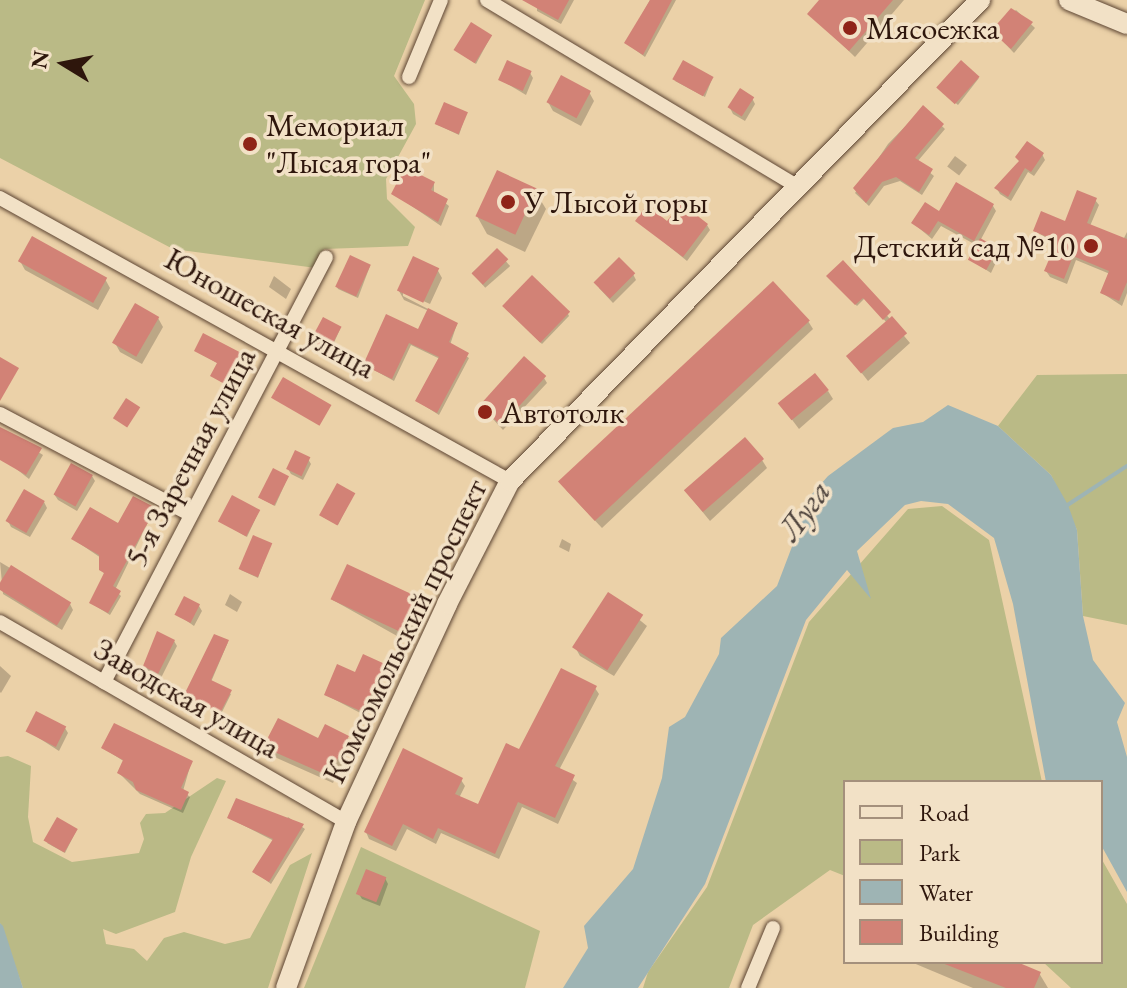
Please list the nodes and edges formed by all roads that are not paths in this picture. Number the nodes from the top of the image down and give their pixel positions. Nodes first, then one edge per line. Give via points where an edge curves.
1 (441, 0) edge
2 (487, 0) edge
3 (980, 0) edge
4 (1069, 0) edge
5 (1127, 24) edge
6 (409, 77) dead end
7 (796, 186) junction
8 (0, 198) edge
9 (326, 257) dead end
10 (279, 349) junction
11 (0, 414) edge
12 (510, 481) junction
13 (190, 514) junction
14 (0, 622) edge
15 (104, 682) junction
16 (346, 822) junction
17 (773, 928) dead end
18 (286, 988) edge
19 (748, 988) edge

1 - 6 street
2 - 7 street
3 - 7 main road, Комсомольский проспект
4 - 5 main road
7 - 12 main road, Комсомольский проспект
8 - 10 street, Юношеская улица
9 - 10 street, 5-я Заречная улица
10 - 12 street, Юношеская улица
10 - 13 street, 5-я Заречная улица
11 - 13 street
12 - 16 main road, Комсомольский проспект
13 - 15 street, 5-я Заречная улица
14 - 15 street, Заводская улица
15 - 16 street, Заводская улица
16 - 18 main road, Комсомольский проспект
17 - 19 street

